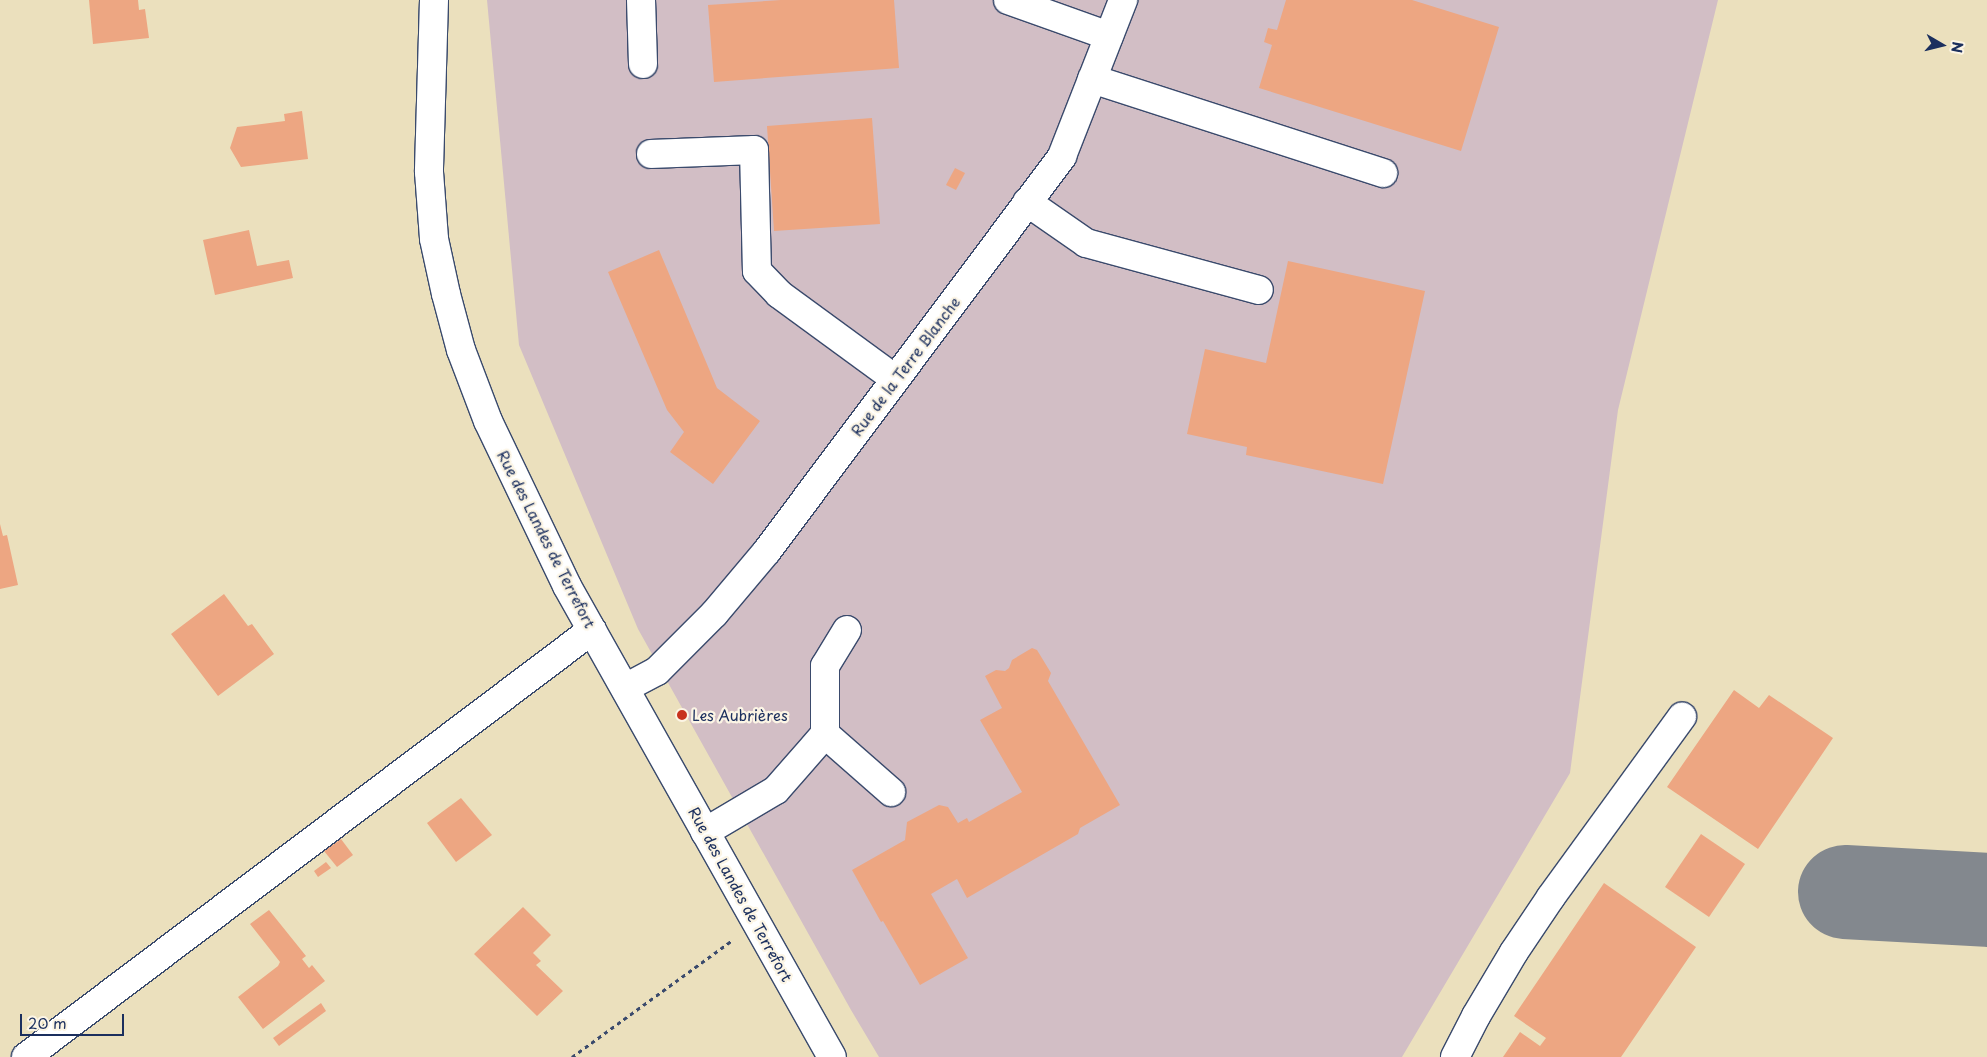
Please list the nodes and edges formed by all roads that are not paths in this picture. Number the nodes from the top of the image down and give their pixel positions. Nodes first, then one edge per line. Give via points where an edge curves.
1 (434, 0) edge
2 (641, 0) edge
3 (1008, 0) edge
4 (1123, 0) edge
5 (1108, 36) junction
6 (643, 64) dead end
7 (1092, 79) junction
8 (651, 154) dead end
9 (1383, 173) dead end
10 (1027, 202) junction
11 (1259, 290) dead end
12 (895, 379) junction
13 (592, 630) junction
14 (847, 630) dead end
15 (625, 688) junction
16 (1682, 718) dead end
17 (825, 734) junction
18 (891, 792) dead end
19 (706, 832) junction
20 (26, 1057) edge
21 (832, 1057) edge
22 (1455, 1057) edge

1 - 13 street, Rue des Landes de Terrefort via 429,172 434,239 446,294 488,421 567,586
2 - 6 street
3 - 5 street
4 - 5 street, Rue de la Terre Blanche
5 - 7 street, Rue de la Terre Blanche
7 - 9 street
7 - 10 street, Rue de la Terre Blanche via 1062,156
8 - 12 street via 754,150 757,271 779,294
10 - 11 street via 1086,243
10 - 12 street, Rue de la Terre Blanche
12 - 15 street, Rue de la Terre Blanche via 767,550 714,614 657,671
13 - 15 street, Rue des Landes de Terrefort
13 - 20 street
14 - 17 street via 825,666
15 - 19 street, Rue des Landes de Terrefort
16 - 22 street via 1514,952
17 - 18 street
17 - 19 street via 776,790
19 - 21 street, Rue des Landes de Terrefort

